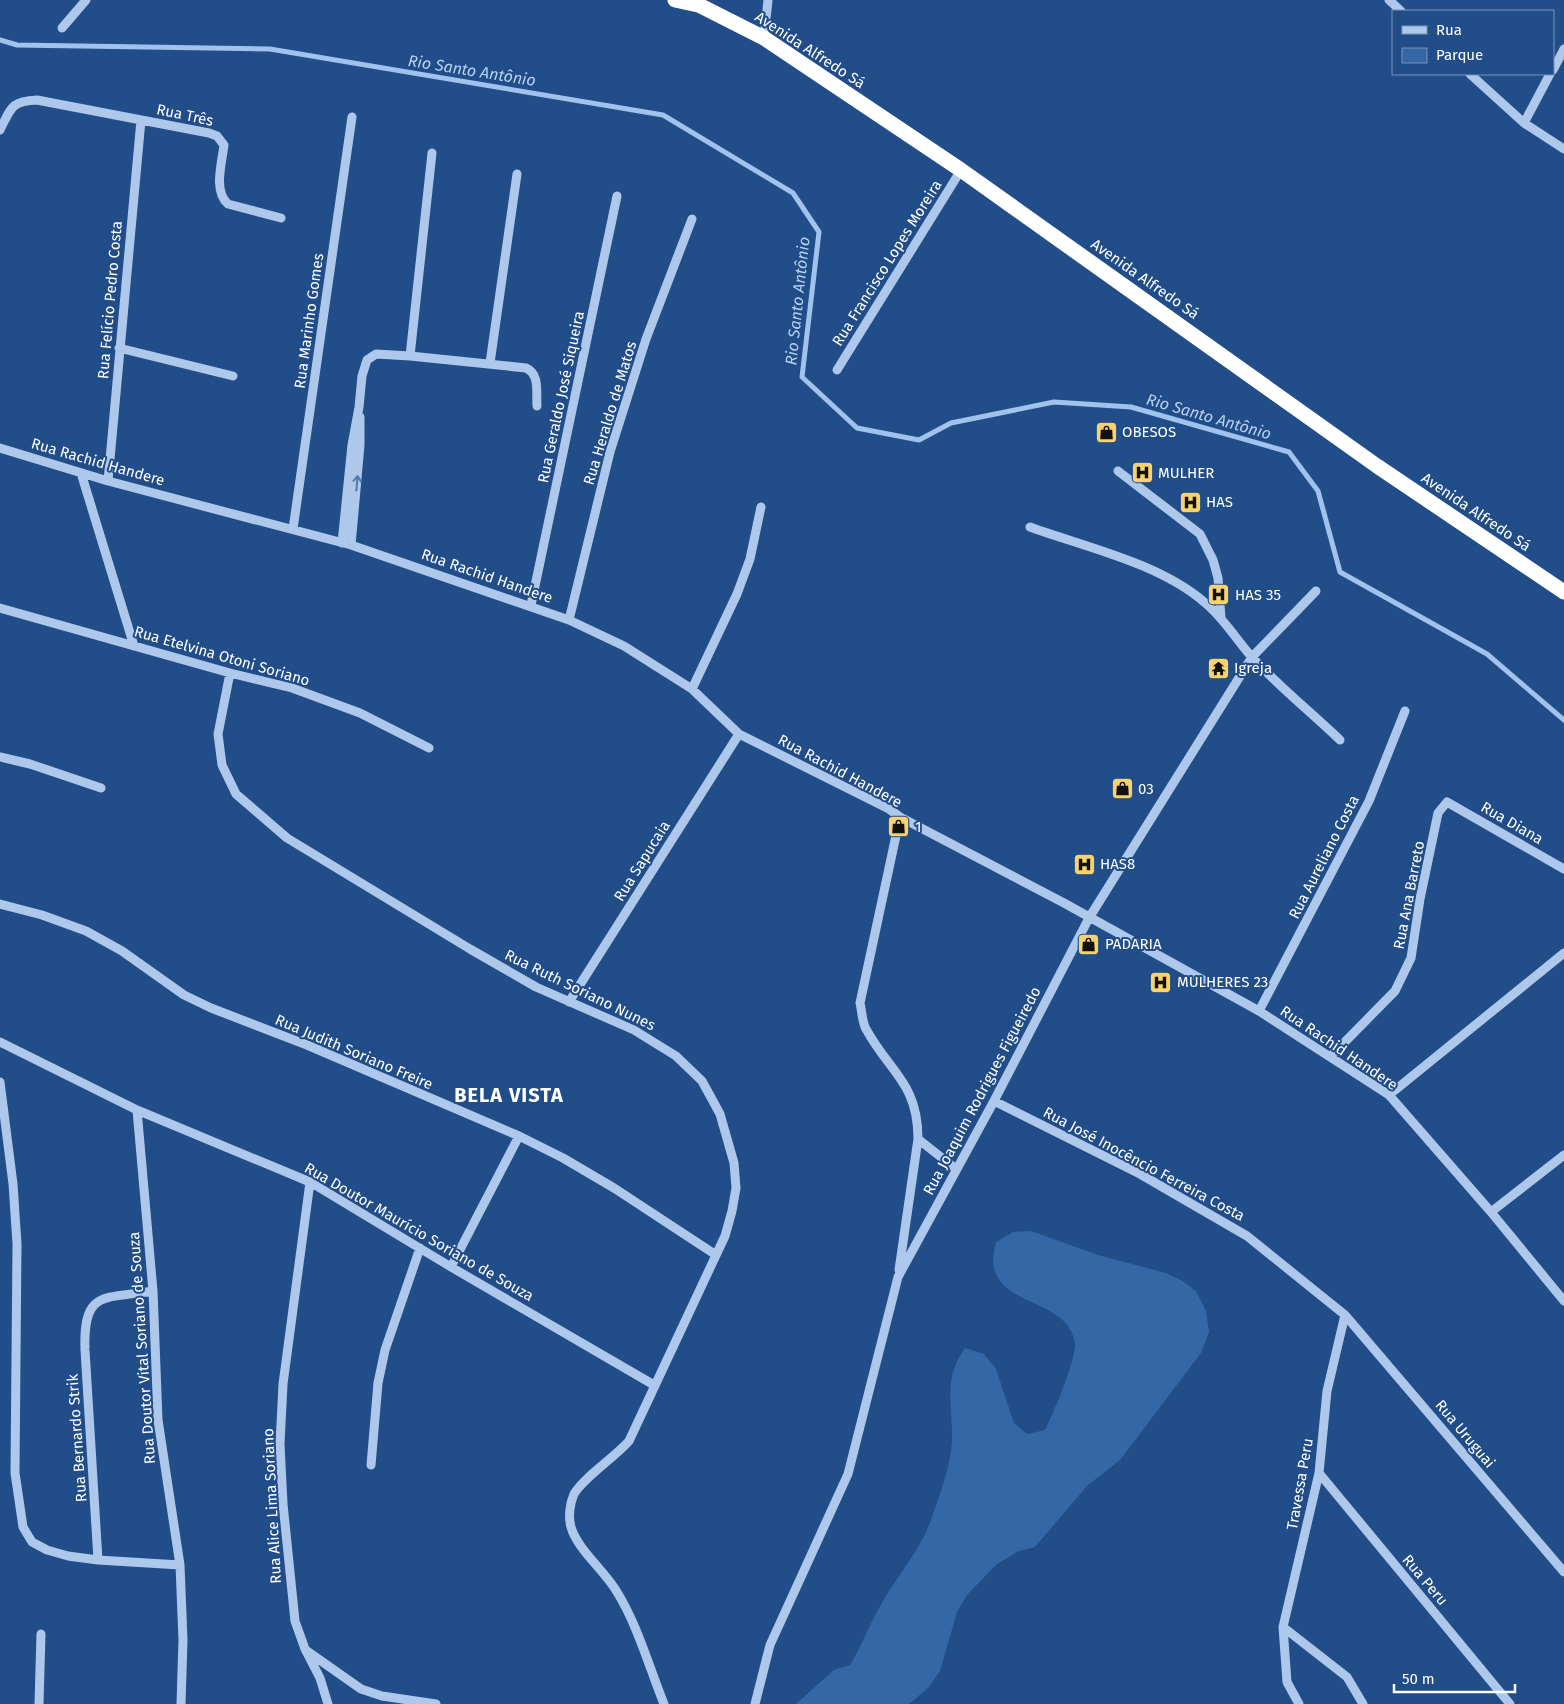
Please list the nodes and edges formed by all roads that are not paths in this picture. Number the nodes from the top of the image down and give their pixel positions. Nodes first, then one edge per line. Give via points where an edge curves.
1 (86, 0) edge
2 (674, 0) edge
3 (768, 0) edge
4 (1389, 0) edge
5 (694, 3) edge
6 (1400, 10) edge
7 (62, 28) dead end
8 (764, 38) junction
9 (1564, 49) edge
10 (1554, 68) edge
11 (1471, 75) edge
12 (1549, 75) edge
13 (352, 117) dead end
14 (141, 120) junction
15 (1524, 123) junction
16 (0, 130) edge
17 (1564, 149) edge
18 (432, 154) dead end
19 (961, 170) junction
20 (517, 174) dead end
21 (617, 196) dead end
22 (281, 218) dead end
23 (692, 219) dead end
24 (119, 348) junction
25 (410, 356) junction
26 (490, 363) junction
27 (837, 370) dead end
28 (233, 376) dead end
29 (537, 406) dead end
30 (0, 448) edge
31 (1118, 471) dead end
32 (81, 473) junction
33 (108, 481) junction
34 (762, 507) dead end
35 (1030, 528) dead end
36 (293, 529) junction
37 (347, 544) junction
38 (1316, 591) dead end
39 (1564, 592) edge
40 (530, 605) junction
41 (0, 608) edge
42 (1221, 618) junction
43 (569, 620) junction
44 (134, 646) junction
45 (1252, 656) junction
46 (230, 673) junction
47 (692, 689) junction
48 (1406, 711) dead end
49 (739, 734) junction
50 (1340, 740) dead end
51 (429, 748) dead end
52 (0, 757) edge
53 (101, 788) dead end
54 (1447, 802) joint
55 (900, 818) junction
56 (1564, 869) edge
57 (0, 904) edge
58 (1089, 918) junction
59 (1564, 953) edge
60 (569, 1002) junction
61 (1259, 1011) junction
62 (0, 1042) edge
63 (1331, 1056) junction
64 (0, 1082) edge
65 (1389, 1095) junction
66 (994, 1100) junction
67 (137, 1110) junction
68 (519, 1136) junction
69 (918, 1139) junction
70 (1564, 1155) edge
71 (956, 1168) junction
72 (310, 1182) junction
73 (1491, 1212) junction
74 (420, 1248) junction
75 (716, 1255) junction
76 (451, 1267) junction
77 (898, 1277) junction
78 (152, 1291) junction
79 (1564, 1301) edge
80 (1345, 1315) junction
81 (654, 1385) junction
82 (371, 1465) dead end
83 (1319, 1473) junction
84 (98, 1560) junction
85 (180, 1565) junction
86 (1564, 1572) edge
87 (1283, 1627) junction
88 (41, 1634) dead end
89 (305, 1649) junction
90 (39, 1704) edge
91 (181, 1704) edge
92 (328, 1704) edge
93 (436, 1704) edge
94 (664, 1704) edge
95 (755, 1704) edge
96 (1299, 1704) edge
97 (1363, 1704) edge
98 (1510, 1704) edge

1 - 7 street
2 - 5 highway, Avenida Alfredo Sá
3 - 8 street
4 - 6 street
5 - 8 highway, Avenida Alfredo Sá
8 - 19 highway, Avenida Alfredo Sá
9 - 10 street
11 - 15 street
12 - 15 street
13 - 36 street, Rua Marinho Gomes
14 - 16 street, Rua Três via 37,100 20,101 10,109
14 - 22 street, Rua Três via 217,136 224,145 220,192 223,200
14 - 24 street, Rua Felício Pedro Costa
15 - 17 street
18 - 25 street
19 - 27 street, Rua Francisco Lopes Moreira
19 - 39 highway, Avenida Alfredo Sá via 1377,466
20 - 26 street
21 - 40 street, Rua Geraldo José Siqueira
23 - 43 street, Rua Heraldo de Matos via 646,339 610,452
24 - 28 street
24 - 33 street, Rua Felício Pedro Costa
25 - 26 street
25 - 37 street via 376,354 367,360 352,445
26 - 29 street via 532,371 536,379
30 - 32 street, Rua Rachid Handere
31 - 42 street via 1200,534 1218,578
32 - 33 street, Rua Rachid Handere
32 - 44 street
33 - 36 street, Rua Rachid Handere
34 - 47 street via 750,559 737,594
35 - 42 street via 1168,579 1204,601
36 - 37 street, Rua Rachid Handere
37 - 40 street, Rua Rachid Handere
38 - 45 street, Rua Joaquim Rodrigues Figueiredo
40 - 43 street, Rua Rachid Handere
41 - 44 street, Rua Etelvina Otoni Soriano
42 - 45 street
43 - 47 street, Rua Rachid Handere via 624,646
44 - 46 street, Rua Etelvina Otoni Soriano
45 - 50 street
45 - 58 street, Rua Joaquim Rodrigues Figueiredo
46 - 51 street, Rua Etelvina Otoni Soriano via 292,688 360,713
46 - 60 street, Rua Ruth Soriano Nunes via 218,734 222,765 236,794 287,838 470,949
47 - 49 street, Rua Rachid Handere
48 - 61 street, Rua Aureliano Costa via 1369,801
49 - 55 street, Rua Rachid Handere via 889,809
49 - 60 street, Rua Sapucaia
52 - 53 street
54 - 56 street, Rua Diana
54 - 63 street, Rua Ana Barreto via 1438,813 1411,958 1395,991
55 - 58 street, Rua Rachid Handere
55 - 69 street, Rua Joaquim Rodrigues Figueiredo via 860,1003 865,1028 913,1100 918,1118
57 - 68 street, Rua Judith Soriano Freire via 86,931 122,951 184,995 211,1008 307,1045
58 - 61 street, Rua Rachid Handere
58 - 66 street, Rua Joaquim Rodrigues Figueiredo
59 - 65 street
60 - 75 street, Rua Ruth Soriano Nunes via 634,1030 676,1056 702,1081 720,1114 734,1162 736,1188 732,1211
61 - 63 street, Rua Rachid Handere
62 - 67 street, Rua Doutor Maurício Soriano de Souza
63 - 65 street, Rua Rachid Handere
64 - 84 street via 14,1184 17,1244 15,1473 22,1527 32,1542 46,1550
65 - 73 street, Rua Rachid Handere
66 - 71 street, Rua Joaquim Rodrigues Figueiredo
66 - 80 street, Rua José Inocêncio Ferreira Costa via 1140,1174 1247,1236
67 - 72 street, Rua Doutor Maurício Soriano de Souza
67 - 78 street, Rua Doutor Vital Soriano de Souza
68 - 75 street, Rua Judith Soriano Freire via 614,1188
68 - 76 street
69 - 71 street
69 - 77 street, Rua Joaquim Rodrigues Figueiredo
70 - 73 street
71 - 77 street, Rua Joaquim Rodrigues Figueiredo
72 - 74 street, Rua Doutor Maurício Soriano de Souza
72 - 89 street, Rua Alice Lima Soriano via 283,1384 280,1444 290,1584 295,1622
73 - 79 street, Rua Rachid Handere
74 - 76 street, Rua Doutor Maurício Soriano de Souza
74 - 82 street via 385,1350 378,1383
75 - 81 street, Rua Ruth Soriano Nunes
76 - 81 street, Rua Doutor Maurício Soriano de Souza
77 - 95 street, Rua Joaquim Rodrigues Figueiredo via 848,1474 770,1645
78 - 84 street, Rua Bernardo Strik via 105,1299 94,1304 87,1314 84,1330
78 - 85 street, Rua Doutor Vital Soriano de Souza via 158,1420
80 - 83 street, Travessa Peru via 1327,1391
80 - 86 street, Rua Uruguai
81 - 94 street, Rua Ruth Soriano Nunes via 629,1442 584,1482 570,1508 571,1527 579,1543 618,1592
83 - 87 street, Travessa Peru
83 - 98 street, Rua Peru
84 - 85 street
85 - 91 street, Rua Doutor Vital Soriano de Souza
87 - 96 street, Travessa Peru via 1287,1682
87 - 97 street via 1347,1677
88 - 90 street
89 - 92 street, Rua Alice Lima Soriano via 320,1678
89 - 93 street via 361,1689 382,1696

